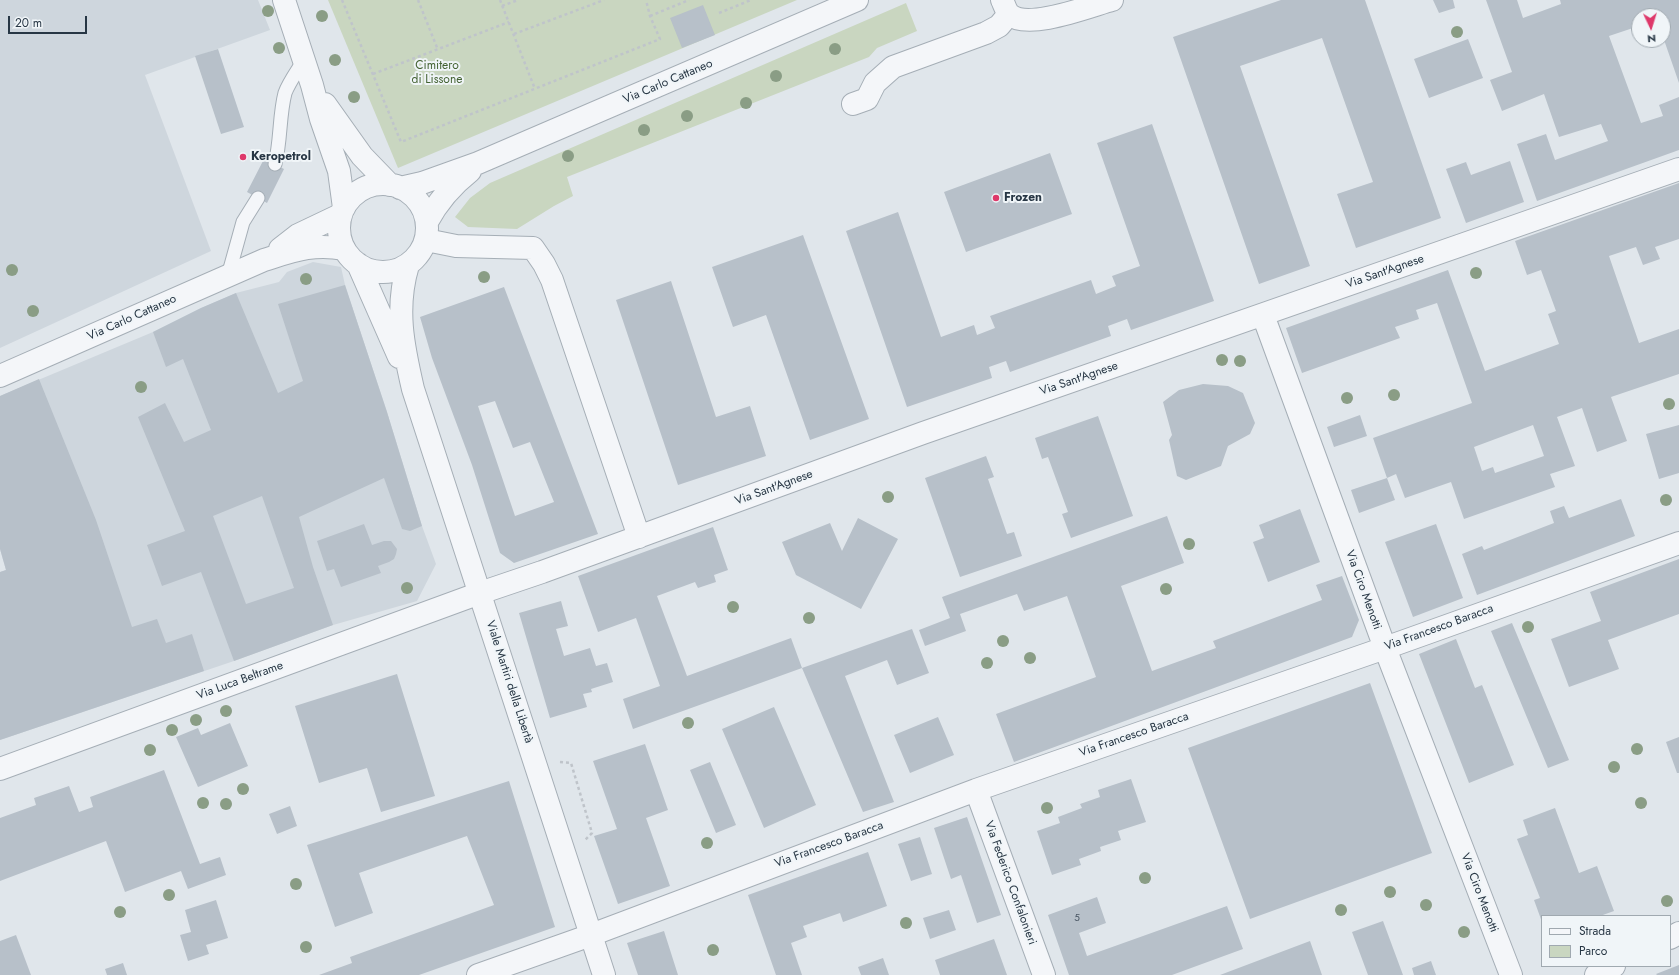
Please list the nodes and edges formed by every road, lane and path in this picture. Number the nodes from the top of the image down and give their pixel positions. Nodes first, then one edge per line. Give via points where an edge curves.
1 (284, 0) edge
2 (342, 0) edge
3 (418, 0) edge
4 (500, 0) edge
5 (518, 0) edge
6 (604, 0) edge
7 (646, 0) edge
8 (689, 0) edge
9 (751, 0) edge
10 (857, 0) edge
11 (1112, 0) edge
12 (502, 6) junction
13 (1005, 7) edge
14 (719, 13) dead end
15 (650, 16) junction
16 (509, 22) junction
17 (514, 34) junction
18 (438, 50) junction
19 (304, 60) junction
20 (373, 74) junction
21 (312, 85) junction
22 (535, 89) junction
23 (854, 104) dead end
24 (478, 163) junction
25 (275, 164) dead end
26 (1679, 168) edge
27 (395, 186) junction
28 (258, 198) dead end
29 (342, 212) junction
30 (426, 231) junction
31 (351, 256) junction
32 (264, 260) junction
33 (408, 265) junction
34 (228, 276) junction
35 (1263, 315) junction
36 (0, 376) edge
37 (413, 389) junction
38 (639, 537) junction
39 (1679, 543) edge
40 (480, 593) junction
41 (1385, 648) junction
42 (0, 769) edge
43 (976, 790) junction
44 (591, 935) junction
45 (1612, 967) edge
46 (478, 975) edge
47 (604, 975) edge
48 (1044, 975) edge
49 (1511, 975) edge
50 (1596, 975) edge

1 - 19 street
2 - 20 path
3 - 18 path
4 - 12 path
5 - 12 path
6 - 17 path
7 - 15 path
8 - 15 path
9 - 14 path
10 - 24 street, Via Carlo Cattaneo
11 - 13 street via 1041,21 1020,19
12 - 16 path
13 - 23 street via 999,26 893,67 875,82 867,99
15 - 22 path via 660,39
16 - 17 path
16 - 18 path
17 - 22 path
18 - 20 path
19 - 21 street
19 - 25 lane via 286,92
20 - 22 path via 401,142
21 - 27 street via 352,145 378,174
21 - 29 street via 321,120 340,171
24 - 27 street, Via Carlo Cattaneo via 422,183
24 - 30 street, Via Carlo Cattaneo via 452,185 437,203
26 - 35 street, Via Sant'Agnese
27 - 29 street via 383,184 369,187 355,195
27 - 30 street via 416,200 424,213
28 - 34 lane via 243,222
29 - 31 street via 340,235
29 - 32 street, Via Carlo Cattaneo via 298,235
30 - 33 street via 419,254
30 - 38 street via 456,246 533,248 538,254 552,280
31 - 32 street, Via Carlo Cattaneo via 332,247 312,247
31 - 33 street via 363,268 377,272 392,272
31 - 37 street, Viale Martiri della Libertà
32 - 34 street, Via Carlo Cattaneo
33 - 37 street, Viale Martiri della Libertà via 401,294 401,320
34 - 36 street, Via Carlo Cattaneo
35 - 38 street, Via Sant'Agnese via 923,433
35 - 41 street, Via Ciro Menotti
37 - 40 street, Viale Martiri della Libertà
38 - 40 street, Via Sant'Agnese
39 - 41 street, Via Francesco Baracca
40 - 42 street, Via Luca Beltrame
40 - 44 street, Viale Martiri della Libertà
41 - 43 street, Via Francesco Baracca
41 - 49 street, Via Ciro Menotti
43 - 44 street, Via Francesco Baracca
43 - 48 street, Via Federico Confalonieri
44 - 46 street, Via Francesco Baracca
44 - 47 street, Viale Martiri della Libertà
45 - 50 street

